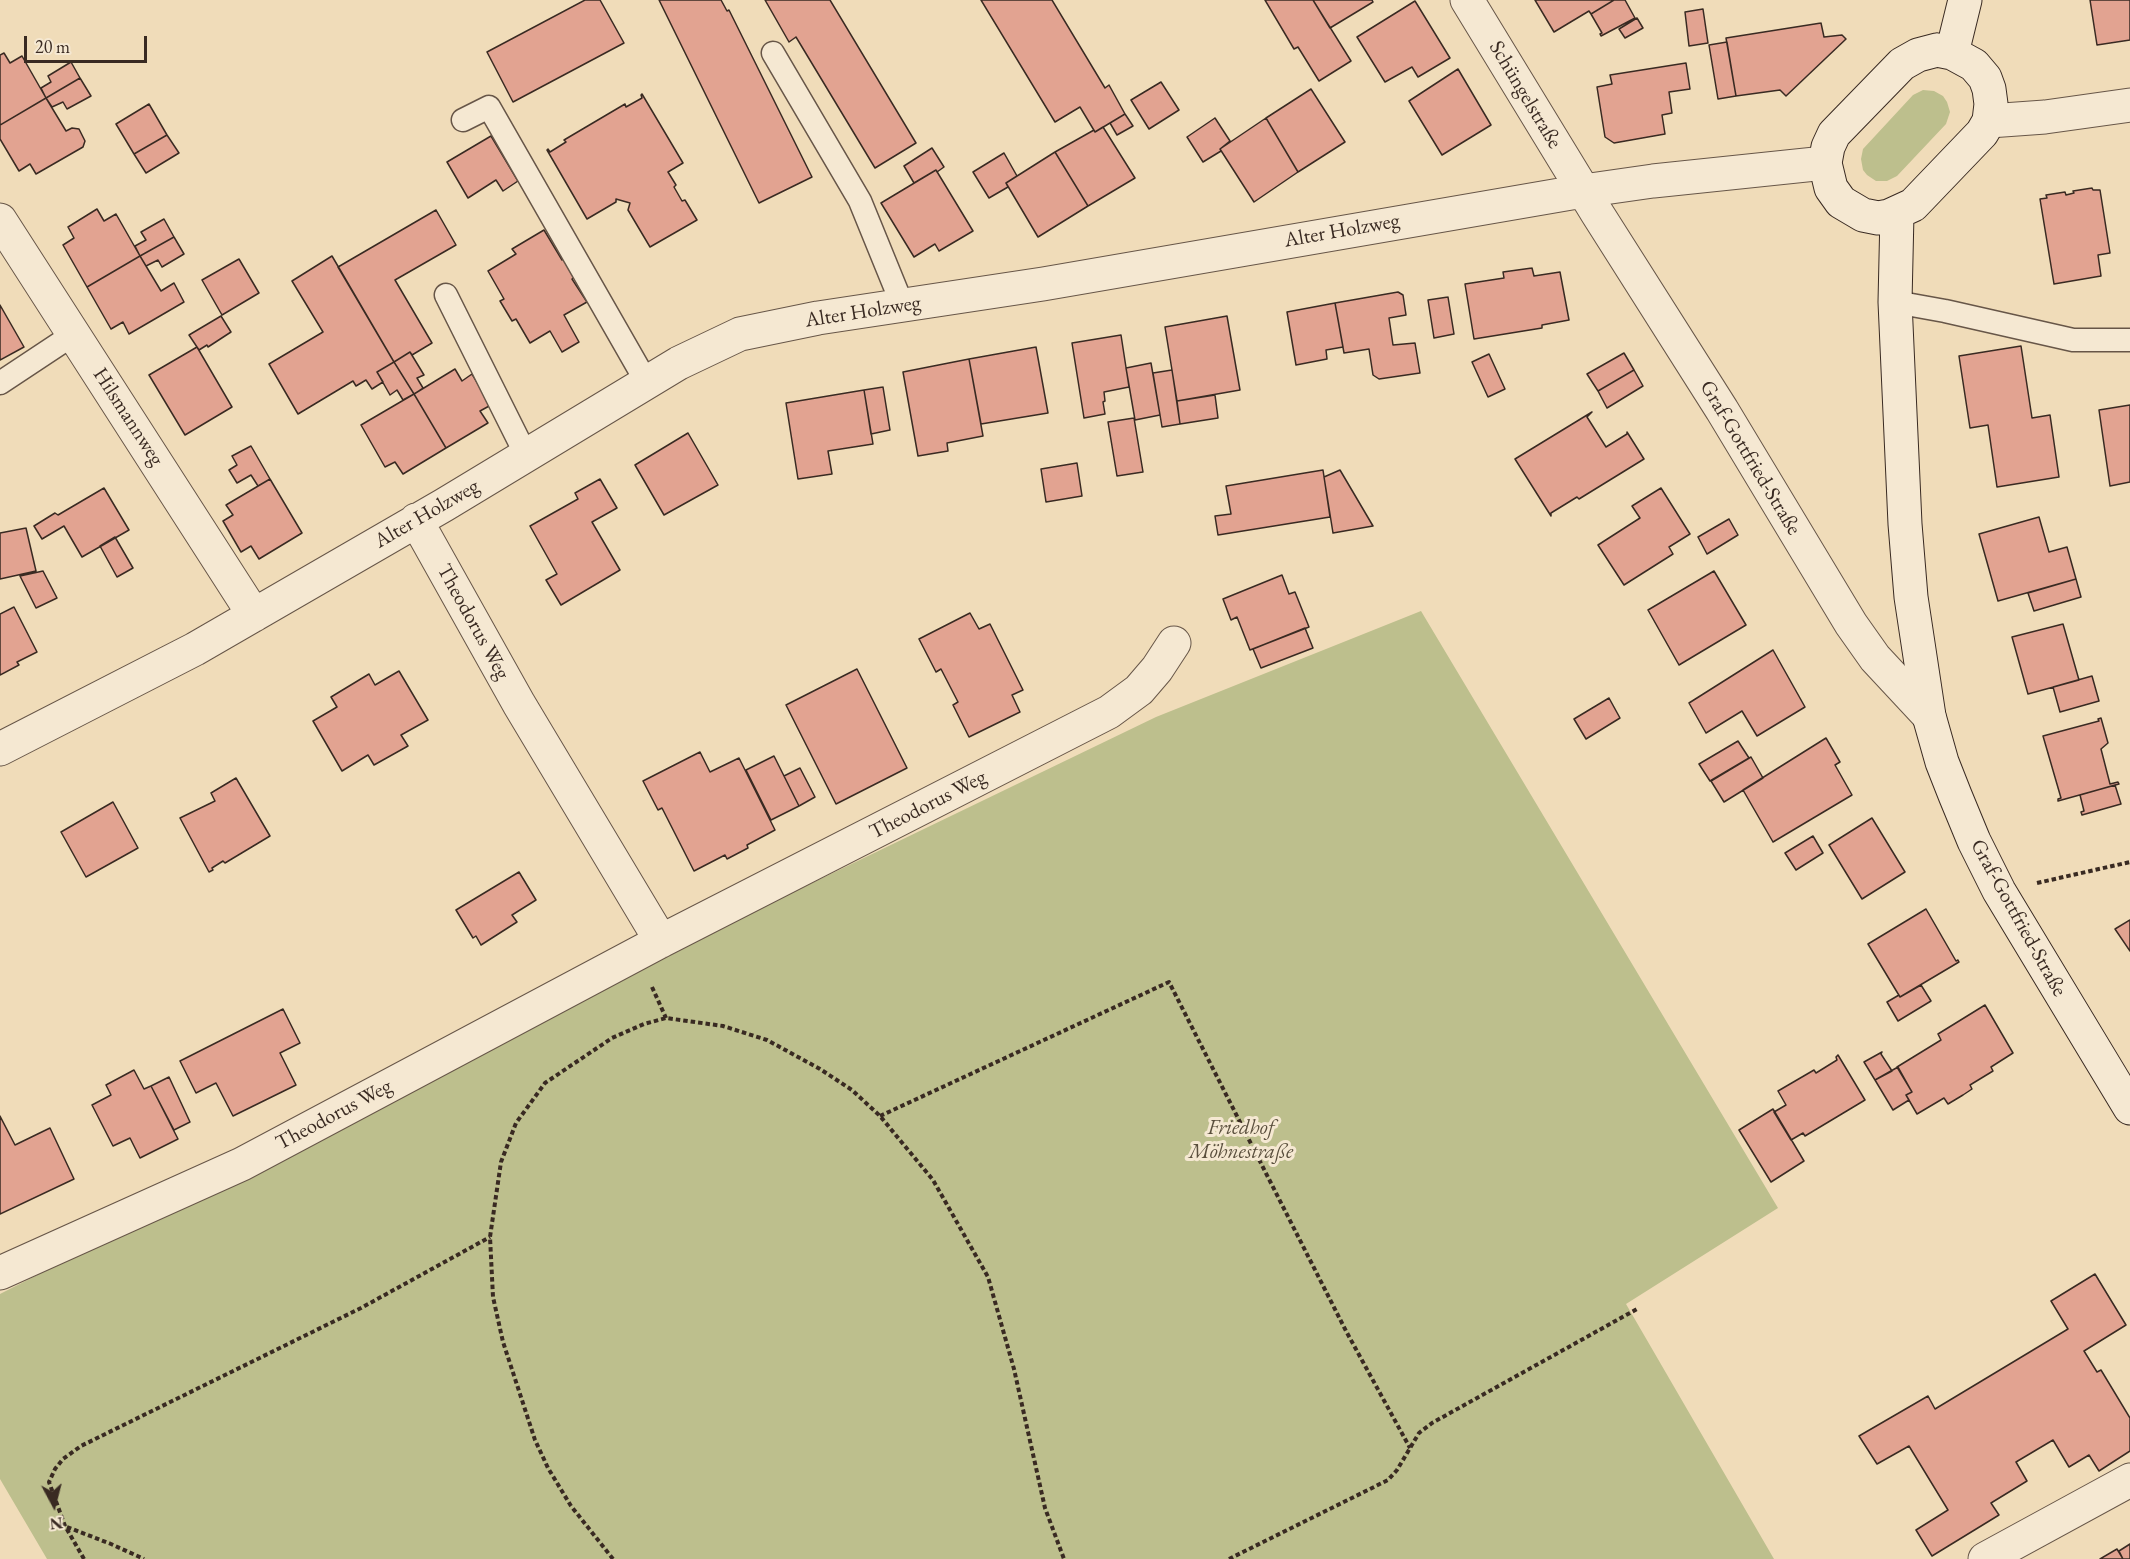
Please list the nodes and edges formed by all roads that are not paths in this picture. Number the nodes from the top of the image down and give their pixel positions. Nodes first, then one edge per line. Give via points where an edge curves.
1 (1467, 0) edge
2 (1965, 0) edge
3 (773, 53) dead end
4 (1952, 53) junction
5 (2130, 105) edge
6 (464, 120) dead end
7 (1989, 121) junction
8 (1825, 163) junction
9 (1583, 191) junction
10 (1898, 214) junction
11 (0, 220) edge
12 (446, 296) dead end
13 (1895, 302) junction
14 (902, 304) junction
15 (74, 334) junction
16 (2130, 340) edge
17 (0, 382) edge
18 (647, 383) junction
19 (526, 455) junction
20 (416, 520) junction
21 (254, 615) junction
22 (1174, 643) dead end
23 (1929, 716) junction
24 (0, 749) edge
25 (661, 940) junction
26 (2130, 1108) edge
27 (0, 1273) edge
28 (2130, 1480) edge
29 (1984, 1559) edge

1 - 9 street, Schüngelstraße
2 - 4 street
3 - 14 lane via 860,201
4 - 7 street via 1974,65 1985,78 1991,104
4 - 8 street via 1925,52 1902,64 1834,134
5 - 7 street
6 - 18 lane via 489,108
7 - 10 street via 1913,205
8 - 9 street, Alter Holzweg
8 - 10 street via 1831,188 1841,202 1863,215 1878,218
9 - 14 street, Alter Holzweg via 1043,284
9 - 23 street, Graf-Gottfried-Straße via 1851,624 1875,658
10 - 13 street, Graf-Gottfried-Straße
11 - 15 street, Hilsmannweg
12 - 19 lane
13 - 16 lane via 2073,340
13 - 23 street, Graf-Gottfried-Straße via 1905,524 1911,597
14 - 18 street, Alter Holzweg via 740,334
15 - 17 lane
15 - 21 street, Hilsmannweg
18 - 19 street, Alter Holzweg
19 - 20 street, Alter Holzweg
20 - 21 street, Alter Holzweg
20 - 25 street, Theodorus Weg via 519,704
21 - 24 street, Alter Holzweg
22 - 25 street, Theodorus Weg via 1139,690 1109,712
23 - 26 street, Graf-Gottfried-Straße via 1955,795 1999,891
25 - 27 street, Theodorus Weg via 242,1164
28 - 29 street

